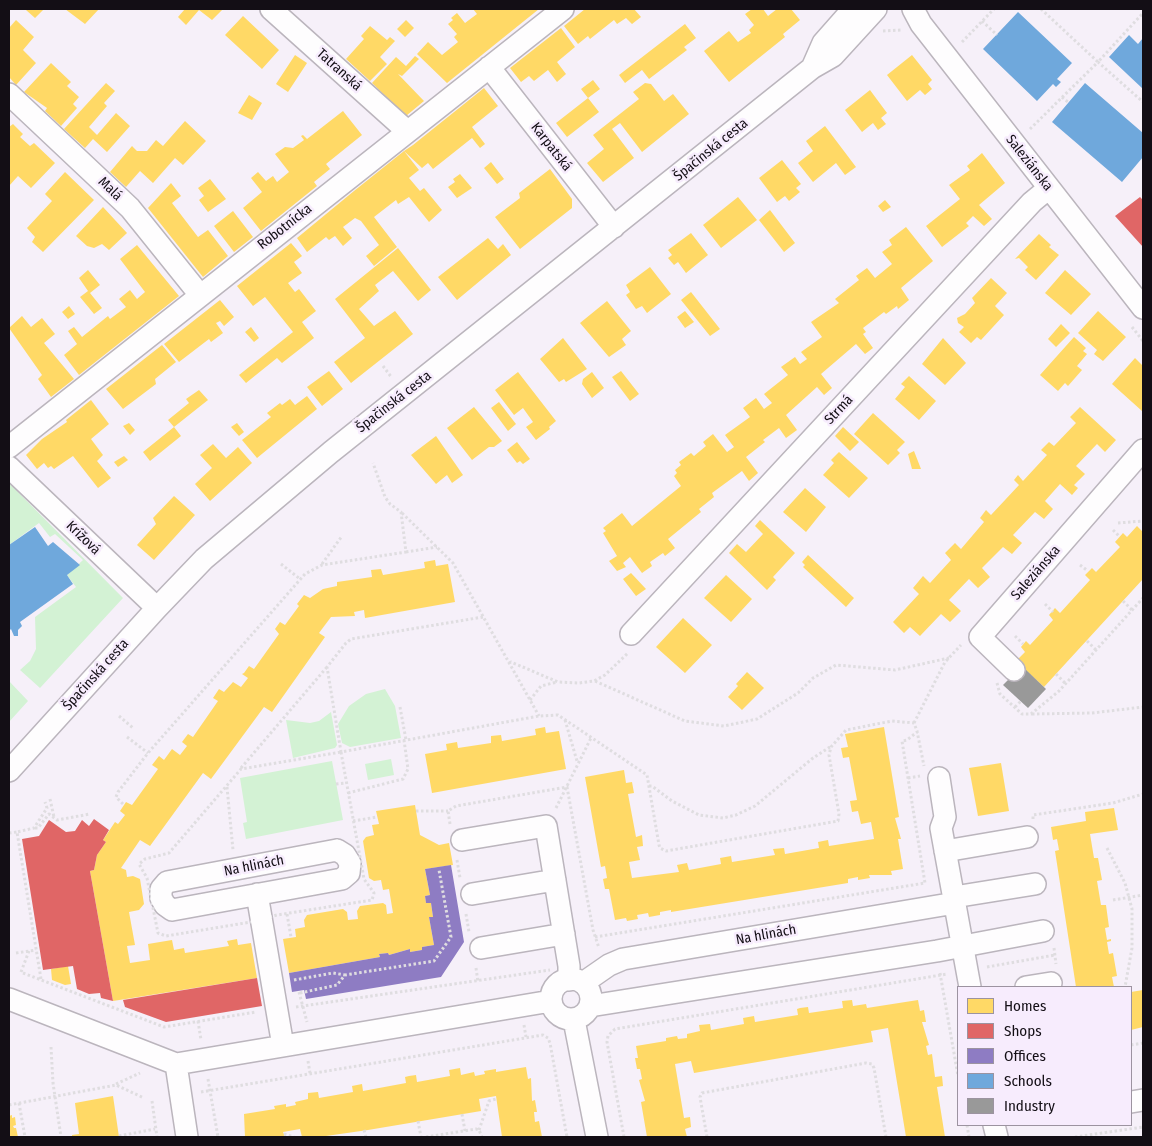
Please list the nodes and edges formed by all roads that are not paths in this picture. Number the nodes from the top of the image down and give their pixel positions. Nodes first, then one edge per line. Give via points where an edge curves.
1 (271, 9) edge
2 (563, 9) edge
3 (854, 9) edge
4 (876, 9) edge
5 (909, 11) edge
6 (489, 67) junction
7 (812, 68) junction
8 (9, 94) edge
9 (406, 131) junction
10 (1049, 188) junction
11 (614, 227) junction
12 (200, 295) junction
13 (1143, 308) edge
14 (9, 447) edge
15 (1143, 450) edge
16 (9, 467) edge
17 (157, 608) junction
18 (631, 642) road end
19 (1006, 674) road end
20 (9, 771) edge
21 (939, 778) dead end
22 (1027, 837) dead end
23 (462, 840) dead end
24 (945, 851) junction
25 (555, 880) junction
26 (1035, 884) dead end
27 (257, 894) junction
28 (472, 894) dead end
29 (955, 900) junction
30 (1043, 931) dead end
31 (564, 934) junction
32 (963, 946) junction
33 (481, 948) dead end
34 (969, 979) edge
35 (576, 981) junction
36 (1051, 983) dead end
37 (1032, 986) edge
38 (9, 999) edge
39 (551, 1001) junction
40 (590, 1006) junction
41 (574, 1020) junction
42 (283, 1046) junction
43 (176, 1064) junction
44 (187, 1137) edge
45 (597, 1137) edge

1 - 9 street, Tatranská
2 - 6 street, Robotnícka
3 - 7 street, Špačinská cesta via 823,43
4 - 7 street, Špačinská cesta via 833,56
5 - 10 street, Saleziánska via 1019,140
6 - 9 street, Robotnícka
6 - 11 street, Karpatská
7 - 11 street, Špačinská cesta
8 - 12 street, Malá via 130,208
9 - 12 street, Robotnícka
10 - 13 street, Saleziánska
10 - 18 street, Strmá
11 - 17 street, Špačinská cesta via 260,511 204,559
12 - 14 street, Robotnícka
15 - 19 street, Saleziánska via 980,637
16 - 17 street, Krížová
17 - 20 street, Špačinská cesta
21 - 24 street via 945,817 941,828
22 - 24 street
23 - 25 street via 546,826
24 - 29 street
25 - 28 street
25 - 31 street
26 - 29 street, Na hlinách
27 - 27 street, Na hlinách via 342,879 349,873 350,863 345,854 337,850 167,882 161,889 161,898 172,910
27 - 42 street, Na hlinách
29 - 32 street
29 - 35 street, Na hlinách via 623,959
30 - 32 street
31 - 33 street
31 - 35 street via 567,958
32 - 34 street
32 - 40 street
35 - 39 street via 560,982 554,988
35 - 40 street via 591,998
36 - 37 street
38 - 43 street
39 - 41 street via 559,1016
39 - 42 street
40 - 41 street via 587,1012
41 - 45 street
42 - 43 street
43 - 44 street

